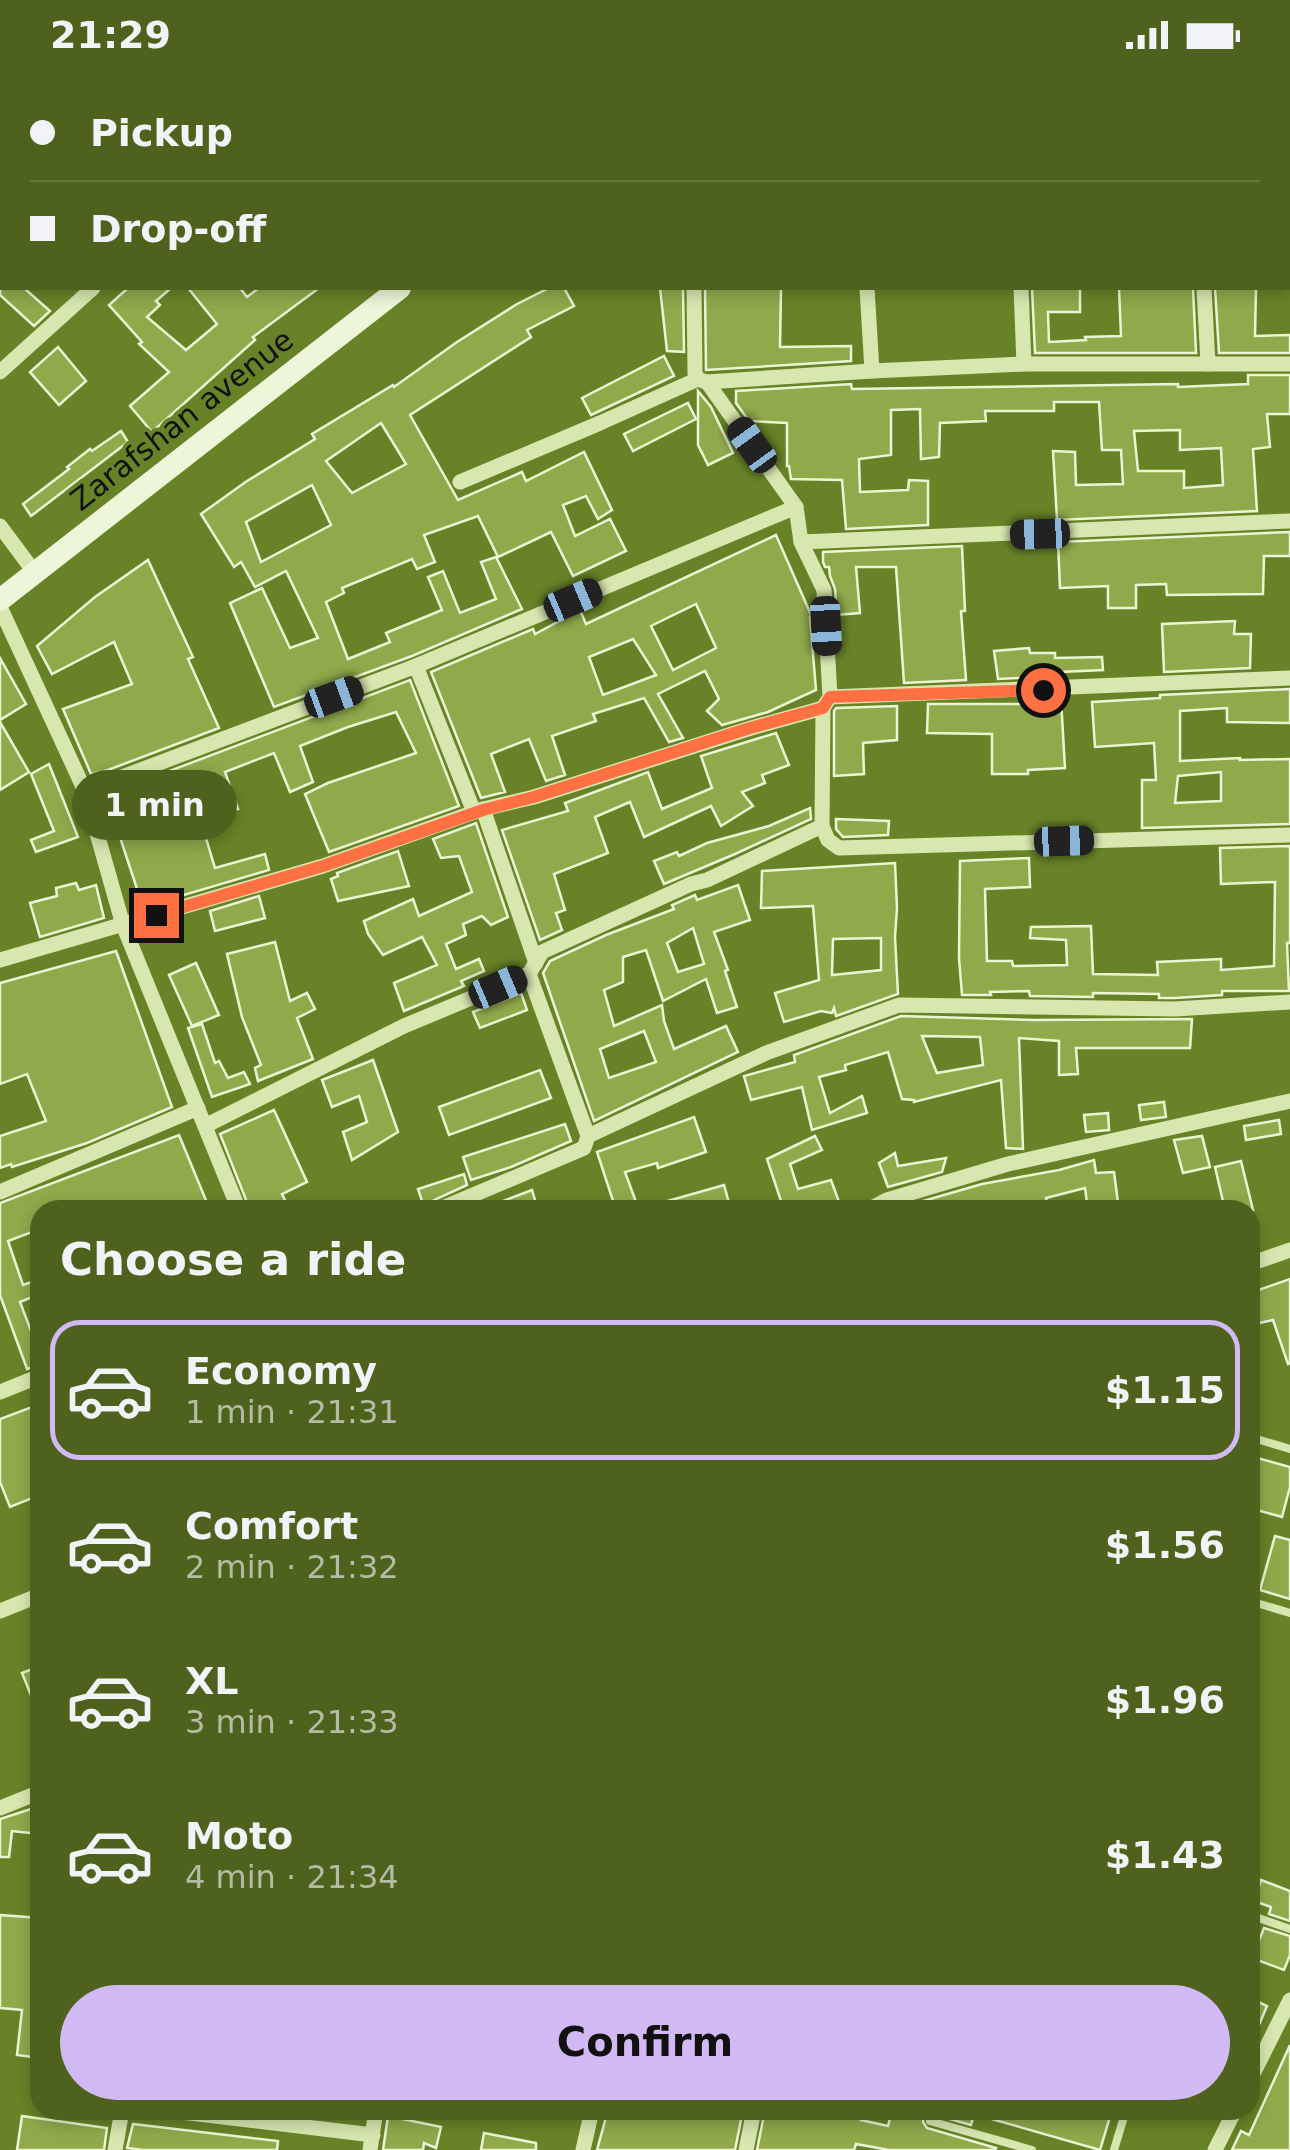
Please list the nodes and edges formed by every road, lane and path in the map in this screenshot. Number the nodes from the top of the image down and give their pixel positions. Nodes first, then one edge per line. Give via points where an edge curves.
1 (91, 290) edge
2 (397, 290) edge
3 (694, 290) edge
4 (867, 290) edge
5 (1021, 290) edge
6 (1204, 290) edge
7 (1024, 364) junction
8 (1208, 364) junction
9 (1290, 364) edge
10 (872, 371) junction
11 (0, 372) edge
12 (702, 380) junction
13 (460, 482) dead end
14 (796, 508) junction
15 (1290, 521) edge
16 (0, 526) edge
17 (801, 542) junction
18 (35, 572) junction
19 (0, 603) edge
20 (416, 666) junction
21 (1290, 678) edge
22 (826, 703) junction
23 (85, 791) junction
24 (478, 811) junction
25 (822, 826) junction
26 (1290, 835) edge
27 (122, 925) junction
28 (0, 960) edge
29 (532, 969) junction
30 (1290, 1002) edge
31 (1290, 1101) edge
32 (198, 1108) junction
33 (205, 1126) junction
34 (588, 1136) junction
35 (0, 1192) edge
36 (234, 1200) edge
37 (462, 1200) edge
38 (887, 1200) edge
39 (1290, 1250) edge
40 (1260, 1260) edge
41 (30, 1380) edge
42 (0, 1392) edge
43 (1260, 1440) edge
44 (1290, 1449) edge
45 (30, 1599) edge
46 (1260, 1604) edge
47 (0, 1611) edge
48 (1290, 1612) edge
49 (30, 1796) edge
50 (0, 1808) edge
51 (1260, 1919) edge
52 (1290, 1929) edge
53 (1290, 2000) edge
54 (1260, 2060) edge
55 (120, 2120) edge
56 (229, 2120) edge
57 (590, 2120) edge
58 (752, 2120) edge
59 (930, 2120) edge
60 (1123, 2120) edge
61 (1230, 2120) edge
62 (372, 2142) edge
63 (115, 2150) edge
64 (583, 2150) edge
65 (746, 2150) edge
66 (1032, 2150) edge
67 (1114, 2150) edge
68 (1214, 2150) edge

1 - 11 street
2 - 18 main road, Zarafshan avenue
3 - 12 street via 695,373
4 - 10 street
5 - 7 street
6 - 8 street
7 - 8 street
7 - 10 street
8 - 9 street
10 - 12 street
12 - 13 street
12 - 14 street
14 - 17 street
14 - 20 street
15 - 17 street
16 - 18 street
17 - 22 street via 824,590
18 - 19 main road, Zarafshan avenue
19 - 23 street
20 - 23 street
20 - 24 street
21 - 22 street
22 - 24 street
22 - 25 street
23 - 27 street
24 - 27 street via 323,866
24 - 29 street
25 - 26 street via 838,848
25 - 29 street via 542,952
27 - 28 street
27 - 32 street
29 - 33 street
29 - 34 street
30 - 34 street via 1175,1010 900,1005 766,1053
31 - 38 street via 1008,1164
32 - 33 street
32 - 35 street
33 - 36 street
34 - 37 street via 584,1148
39 - 40 street
41 - 42 street
43 - 44 lane
45 - 47 street
46 - 48 lane
49 - 50 street
51 - 52 lane
53 - 54 street
55 - 63 street
56 - 62 street
57 - 64 street
58 - 65 street
59 - 66 lane
60 - 67 lane
61 - 68 street

